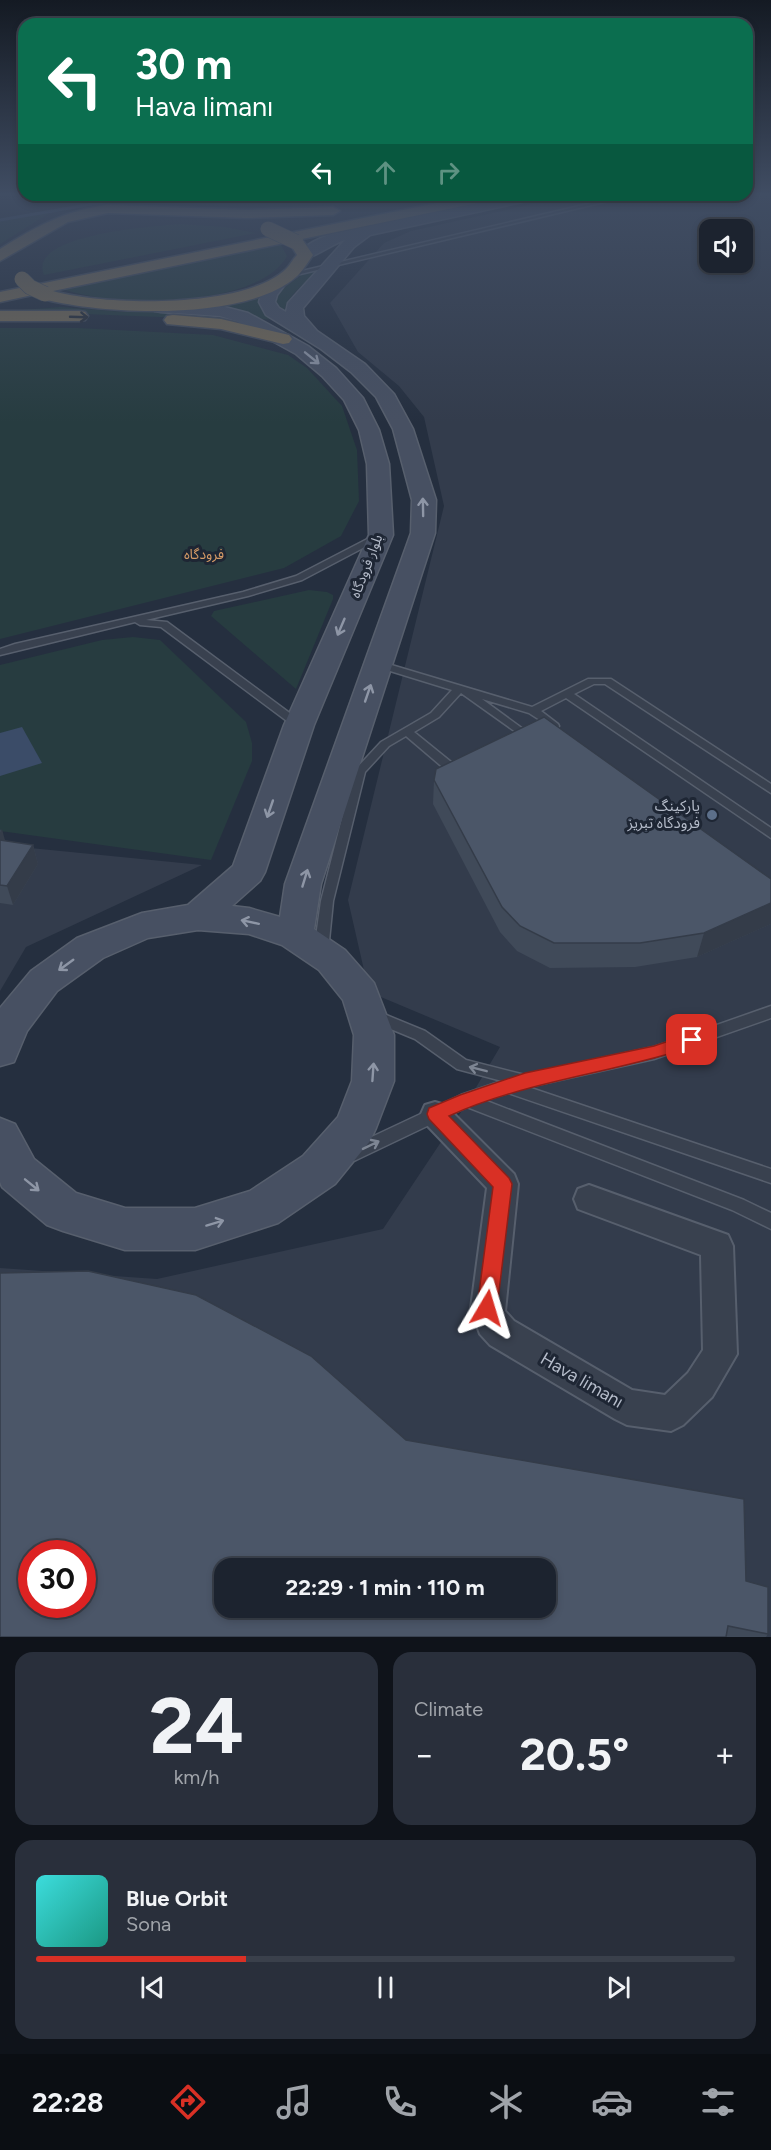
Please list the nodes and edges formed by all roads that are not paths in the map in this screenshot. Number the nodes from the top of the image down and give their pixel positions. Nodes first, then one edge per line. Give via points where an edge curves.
1 (92, 269) edge
2 (135, 269) edge
3 (295, 269) edge
4 (311, 269) edge
5 (327, 269) edge
6 (18, 272) dead end
7 (285, 278) junction
8 (0, 288) edge
9 (0, 297) edge
10 (76, 302) junction
11 (161, 306) junction
12 (0, 309) edge
13 (0, 316) edge
14 (310, 334) junction
15 (283, 339) junction
16 (381, 536) junction
17 (127, 621) junction
18 (0, 652) edge
19 (378, 664) junction
20 (460, 688) junction
21 (567, 694) junction
22 (533, 711) junction
23 (299, 725) junction
24 (407, 731) junction
25 (561, 732) edge
26 (530, 739) edge
27 (458, 773) edge
28 (771, 789) edge
29 (771, 834) edge
30 (198, 917) junction
31 (308, 944) junction
32 (771, 1012) edge
33 (366, 1013) junction
34 (0, 1050) edge
35 (525, 1081) junction
36 (507, 1086) junction
37 (466, 1100) junction
38 (435, 1114) junction
39 (0, 1137) edge
40 (319, 1170) junction
41 (771, 1176) edge
42 (589, 1199) dead end
43 (771, 1221) edge

1 - 8 highway
2 - 9 highway
3 - 7 highway
4 - 7 lane
5 - 14 street via 294,307 295,317
6 - 10 highway, bridge via 30,286 45,294
7 - 11 highway via 226,299
7 - 14 street via 269,294 267,302 272,311
10 - 11 highway
10 - 12 highway
11 - 15 street, بلوار فرودگاه via 242,316
13 -> 15 highway via 187,321 230,326
19 -> 14 street via 423,533 424,500 403,429 384,394 358,368
15 -> 16 street, بلوار فرودگاه via 329,372 353,398 369,430 378,464
16 - 17 lane via 299,578
16 -> 23 street, بلوار فرودگاه
17 - 18 lane
17 - 23 lane via 164,624
19 - 20 lane
31 -> 19 street via 303,884
20 - 22 lane
20 - 24 lane via 435,715
20 - 26 lane
21 - 22 lane
21 - 28 lane via 592,681 607,681
21 - 29 lane
22 - 25 lane
23 -> 30 street, بلوار فرودگاه via 248,872
24 - 27 lane
24 - 31 lane via 385,744 360,771 327,901
31 -> 30 street via 249,921
30 -> 34 street via 142,926 90,948 44,981 9,1024
31 - 33 street via 332,960 360,994
32 - 35 lane via 654,1053
35 -> 33 lane via 462,1065 420,1035
40 -> 33 street via 355,1128 373,1081 374,1035
35 - 36 lane
36 - 37 lane
36 - 41 lane
37 - 38 lane
37 - 43 lane
40 -> 38 lane
38 - 42 street, Hava limanı via 503,1184 487,1308 492,1322 502,1332 627,1407 671,1413 700,1384 720,1354 717,1246
39 -> 40 street via 18,1173 63,1210 125,1229 206,1226 262,1208

